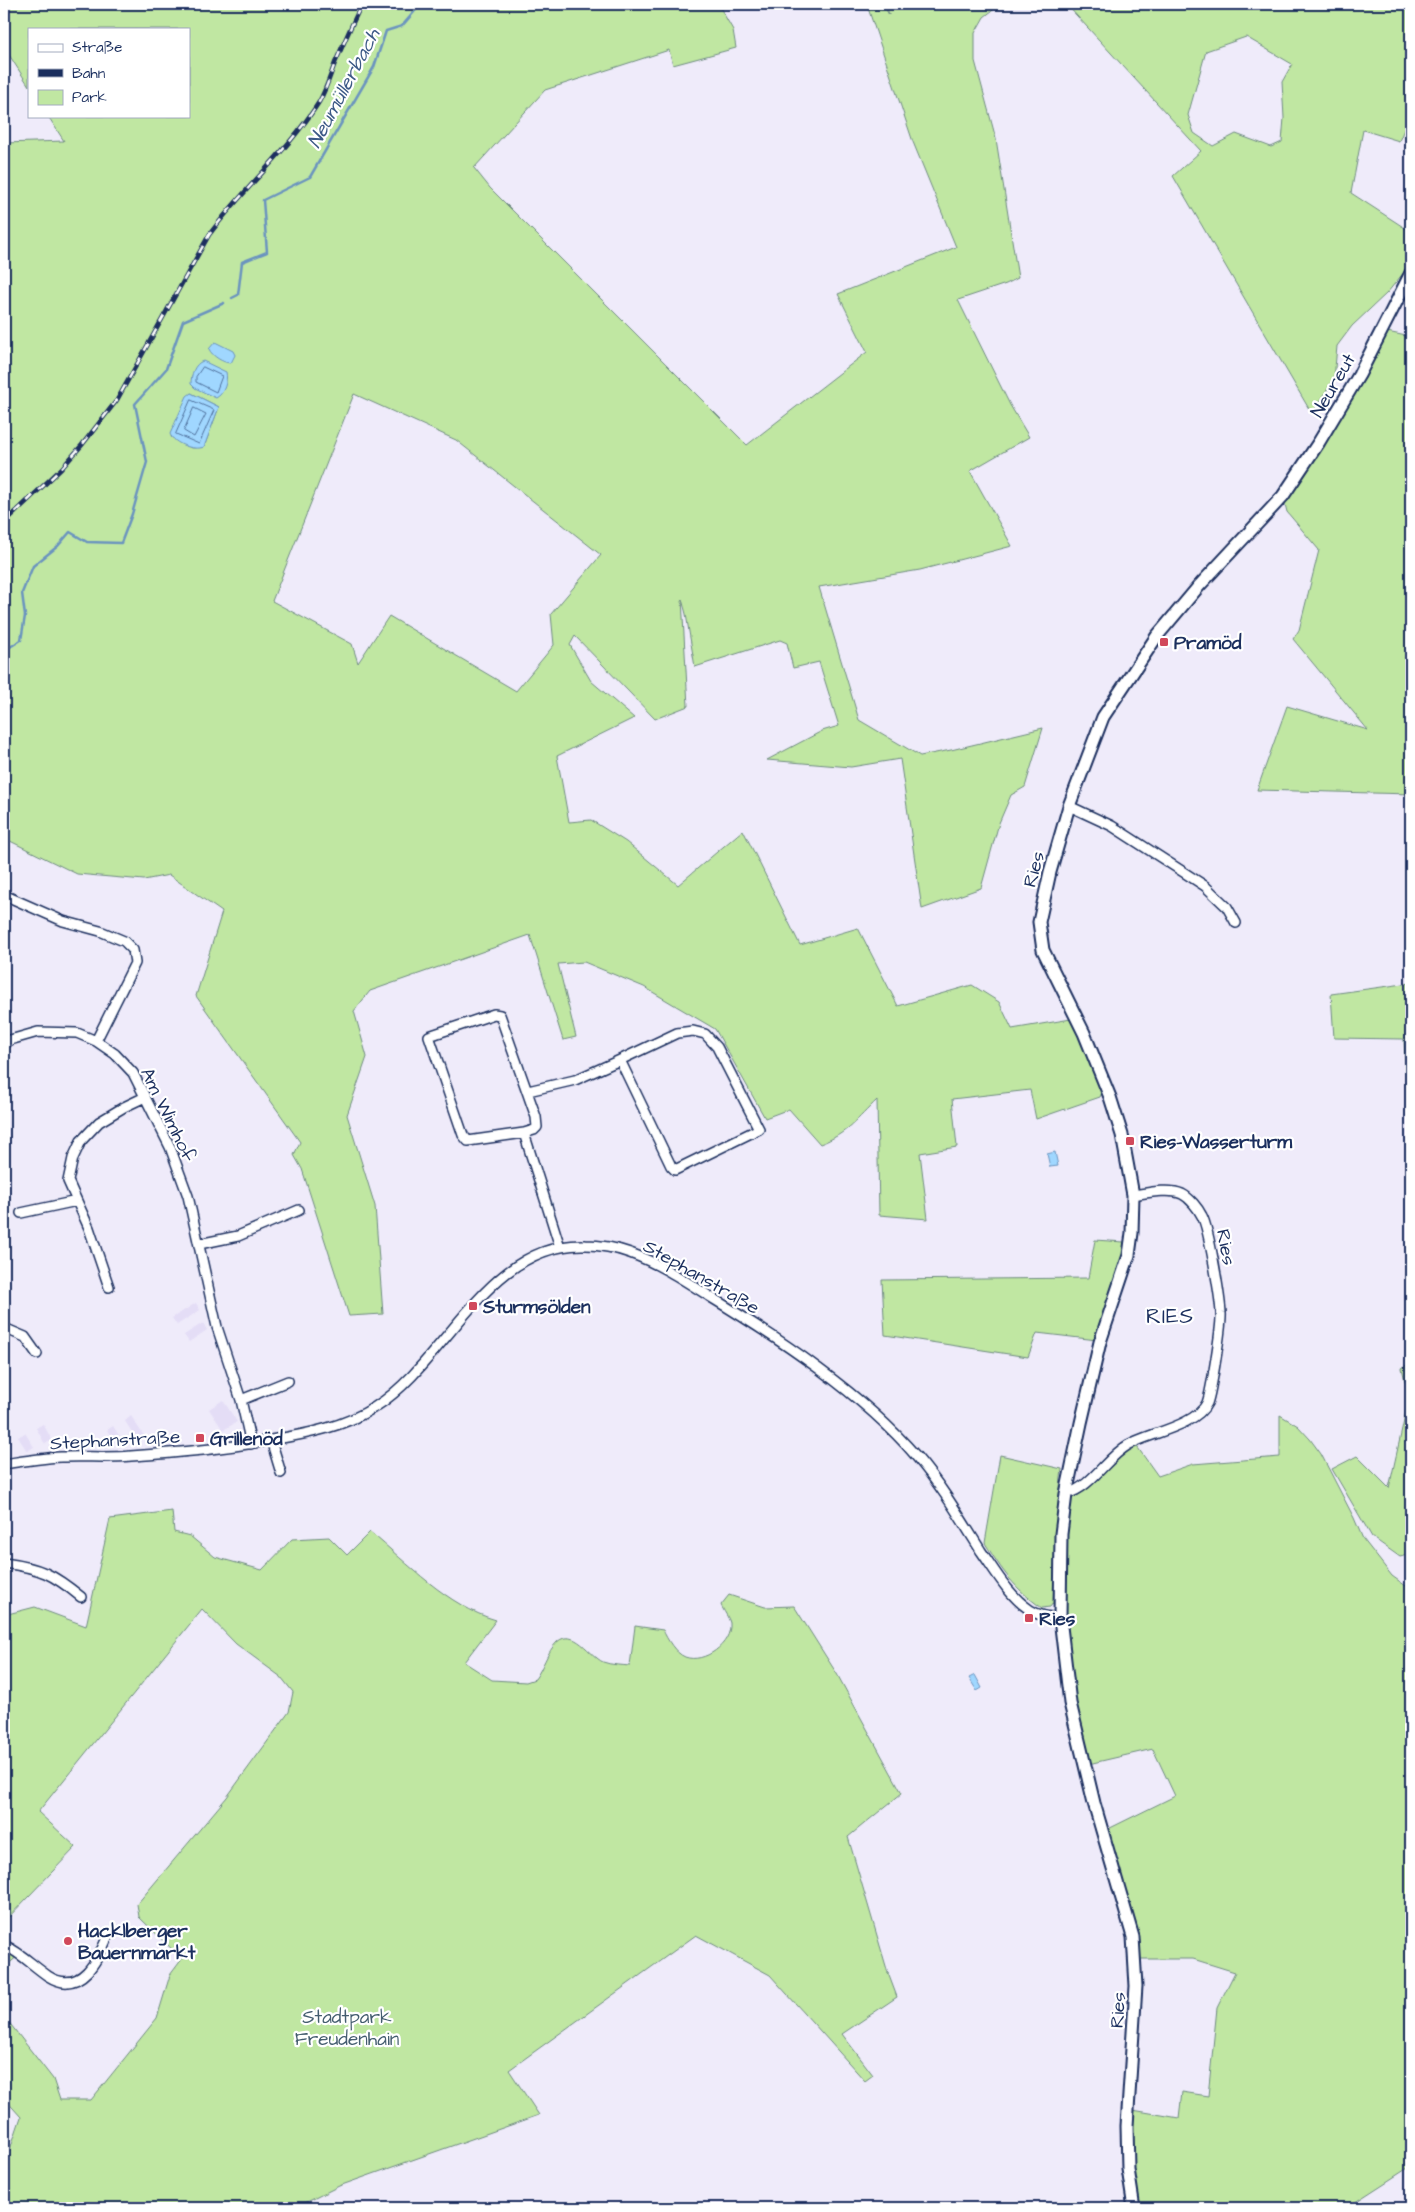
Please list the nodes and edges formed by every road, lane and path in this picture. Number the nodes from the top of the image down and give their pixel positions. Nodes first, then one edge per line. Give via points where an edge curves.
1 (1411, 273) edge
2 (1272, 508) joint
3 (1069, 806) junction
4 (4, 895) edge
5 (1236, 923) dead end
6 (6, 1039) edge
7 (96, 1041) junction
8 (620, 1060) junction
9 (528, 1091) junction
10 (146, 1097) junction
11 (524, 1133) junction
12 (1133, 1194) junction
13 (77, 1201) junction
14 (299, 1210) dead end
15 (21, 1213) dead end
16 (199, 1244) junction
17 (560, 1247) junction
18 (109, 1287) dead end
19 (4, 1328) edge
20 (37, 1354) dead end
21 (288, 1381) dead end
22 (241, 1400) junction
23 (271, 1440) junction
24 (251, 1444) junction
25 (4, 1464) edge
26 (281, 1473) dead end
27 (1066, 1494) junction
28 (4, 1563) edge
29 (81, 1597) dead end
30 (1060, 1618) junction
31 (109, 1933) dead end
32 (4, 1945) edge
33 (1134, 2208) edge

1 - 2 street, Neureut via 1359,375 1314,449
2 - 3 street, Ries via 1199,586 1144,654 1103,717
3 - 5 street via 1112,826 1205,886 1227,907
3 - 12 street, Ries via 1042,904 1040,938 1101,1070 1122,1135
4 - 7 street via 63,921 124,941 133,950 135,963
6 - 7 street, Am Wimhof via 58,1031 77,1033
7 - 10 street, Am Wimhof via 115,1054 133,1073
8 - 8 street via 671,1166 676,1170 759,1129 717,1047 705,1034 677,1033
8 - 9 street via 575,1080
9 - 11 street via 537,1126
9 - 11 street via 500,1015 494,1014 429,1036 463,1135 468,1141
10 - 13 street via 99,1122 81,1140 68,1181
10 - 16 street, Am Wimhof via 170,1146 188,1196
11 - 17 street
12 - 27 street, Ries via 1129,1255 1100,1342
12 - 27 street, Ries via 1182,1194 1203,1217 1221,1313 1207,1402 1197,1415 1127,1446 1079,1490
13 - 15 street
13 - 18 street
14 - 16 street via 238,1236
16 - 22 street, Am Wimhof via 217,1327
17 - 23 street, Stephanstraße via 522,1261 507,1272 414,1374 373,1408 335,1426
17 - 30 street, Stephanstraße via 578,1244 603,1246 632,1253 697,1289 795,1352 884,1424 916,1456 1016,1598 1035,1612
19 - 20 street via 25,1337
21 - 22 street
22 - 24 street, Am Wimhof
23 - 24 street, Stephanstraße
23 - 26 street
24 - 25 street, Stephanstraße via 184,1453 58,1457
27 - 30 street, Ries via 1061,1534
28 - 29 street via 55,1576
30 - 33 street, Ries via 1070,1703 1094,1803 1133,1937 1136,1986 1127,2126 1128,2169
31 - 32 street via 96,1963 84,1975 68,1983 58,1982 19,1952

